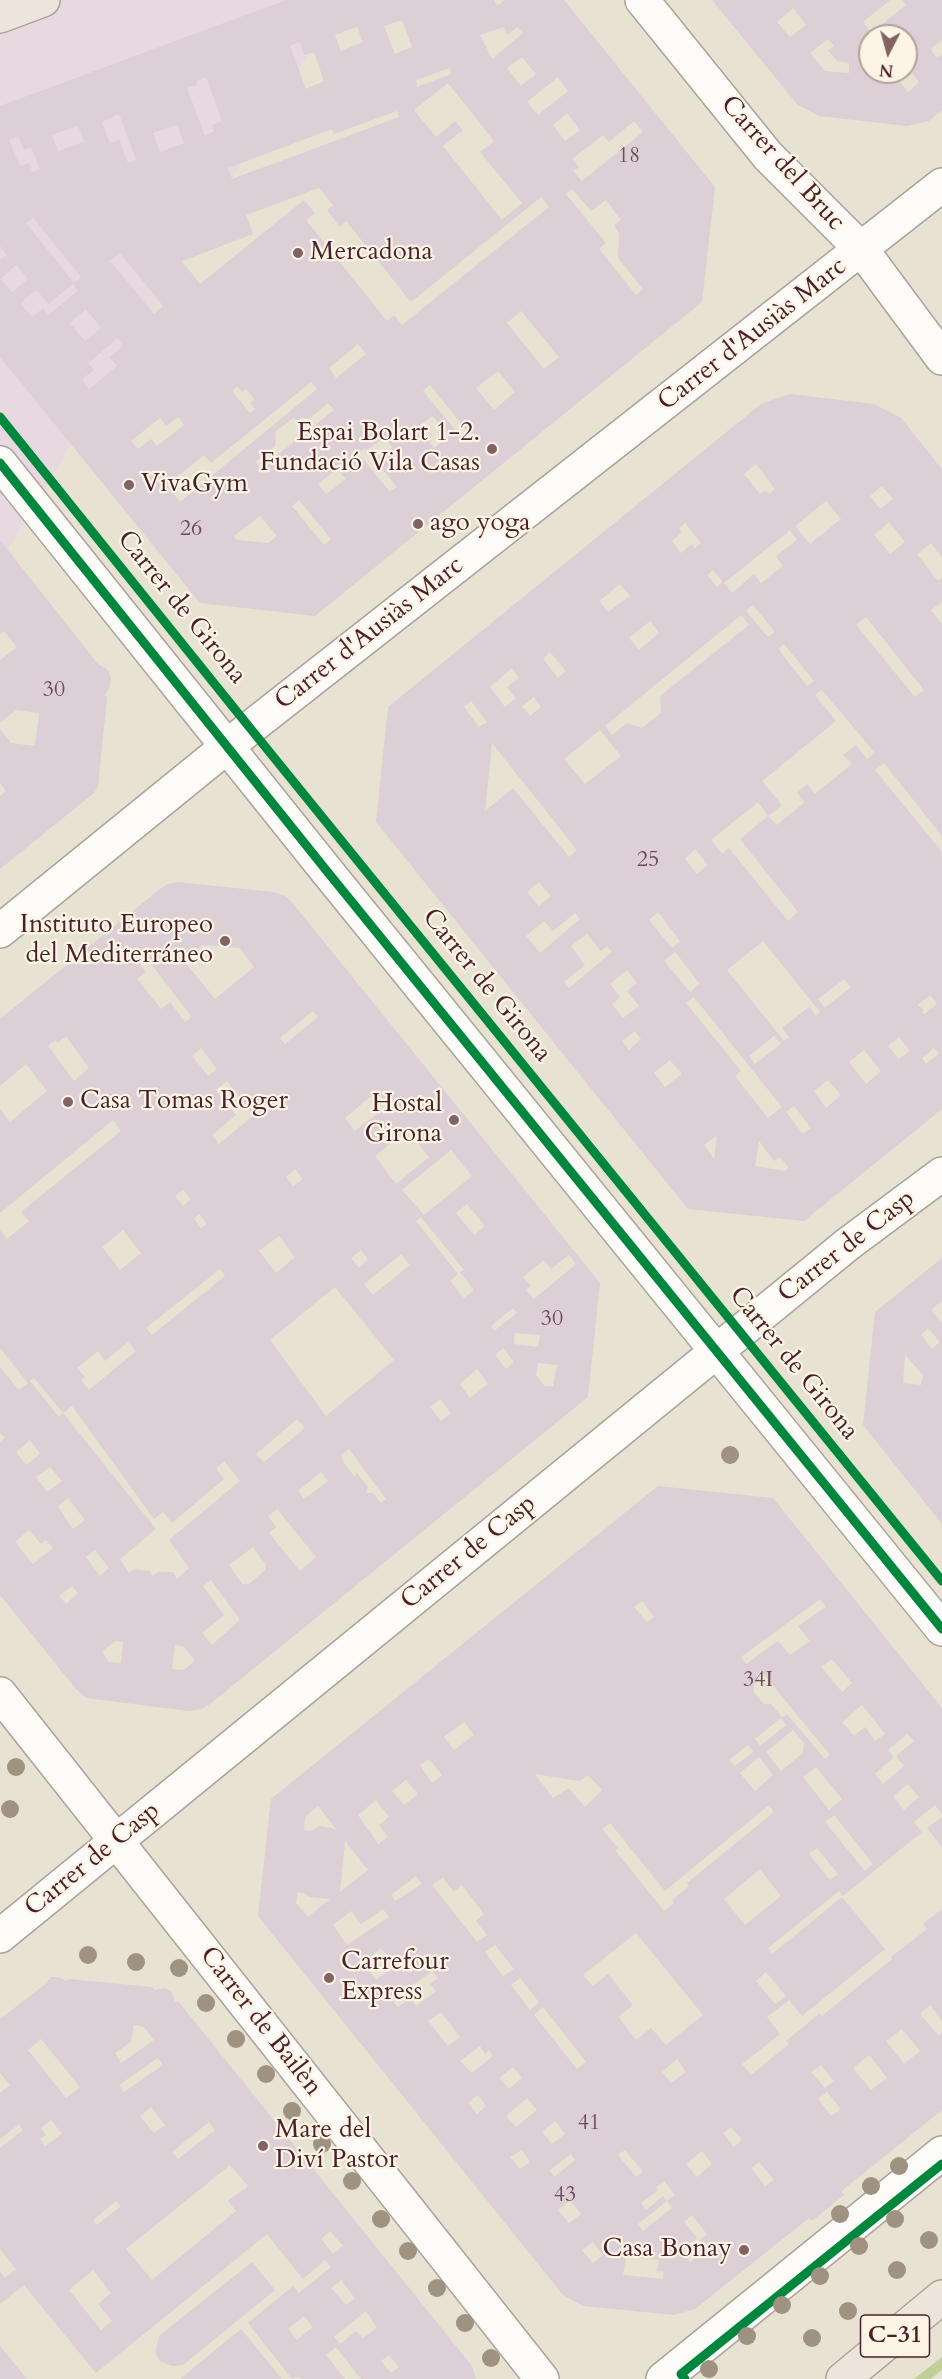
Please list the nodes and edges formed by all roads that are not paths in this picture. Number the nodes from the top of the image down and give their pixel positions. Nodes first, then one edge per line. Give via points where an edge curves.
1 (43, 0) edge
2 (642, 0) edge
3 (0, 16) edge
4 (942, 185) edge
5 (862, 250) junction
6 (942, 358) edge
7 (0, 463) edge
8 (227, 746) junction
9 (0, 931) edge
10 (942, 1174) edge
11 (717, 1352) junction
12 (942, 1629) edge
13 (0, 1694) edge
14 (117, 1841) junction
15 (0, 1936) edge
16 (942, 2153) edge
17 (942, 2297) edge
18 (542, 2379) edge
19 (663, 2379) edge
20 (843, 2379) edge

1 - 3 main road
2 - 5 street, Carrer del Bruc via 768,156
4 - 5 street, Carrer d'Ausiàs Marc
5 - 6 street, Carrer del Bruc
5 - 8 street, Carrer d'Ausiàs Marc
7 - 8 street, Carrer de Girona
8 - 9 street, Carrer d'Ausiàs Marc
8 - 11 street, Carrer de Girona
10 - 11 street, Carrer de Casp via 848,1244
11 - 12 street, Carrer de Girona
11 - 14 street, Carrer de Casp
13 - 14 street, Carrer de Bailèn
14 - 15 street, Carrer de Casp
14 - 18 street, Carrer de Bailèn
16 - 19 street
17 - 20 main road, C-31

